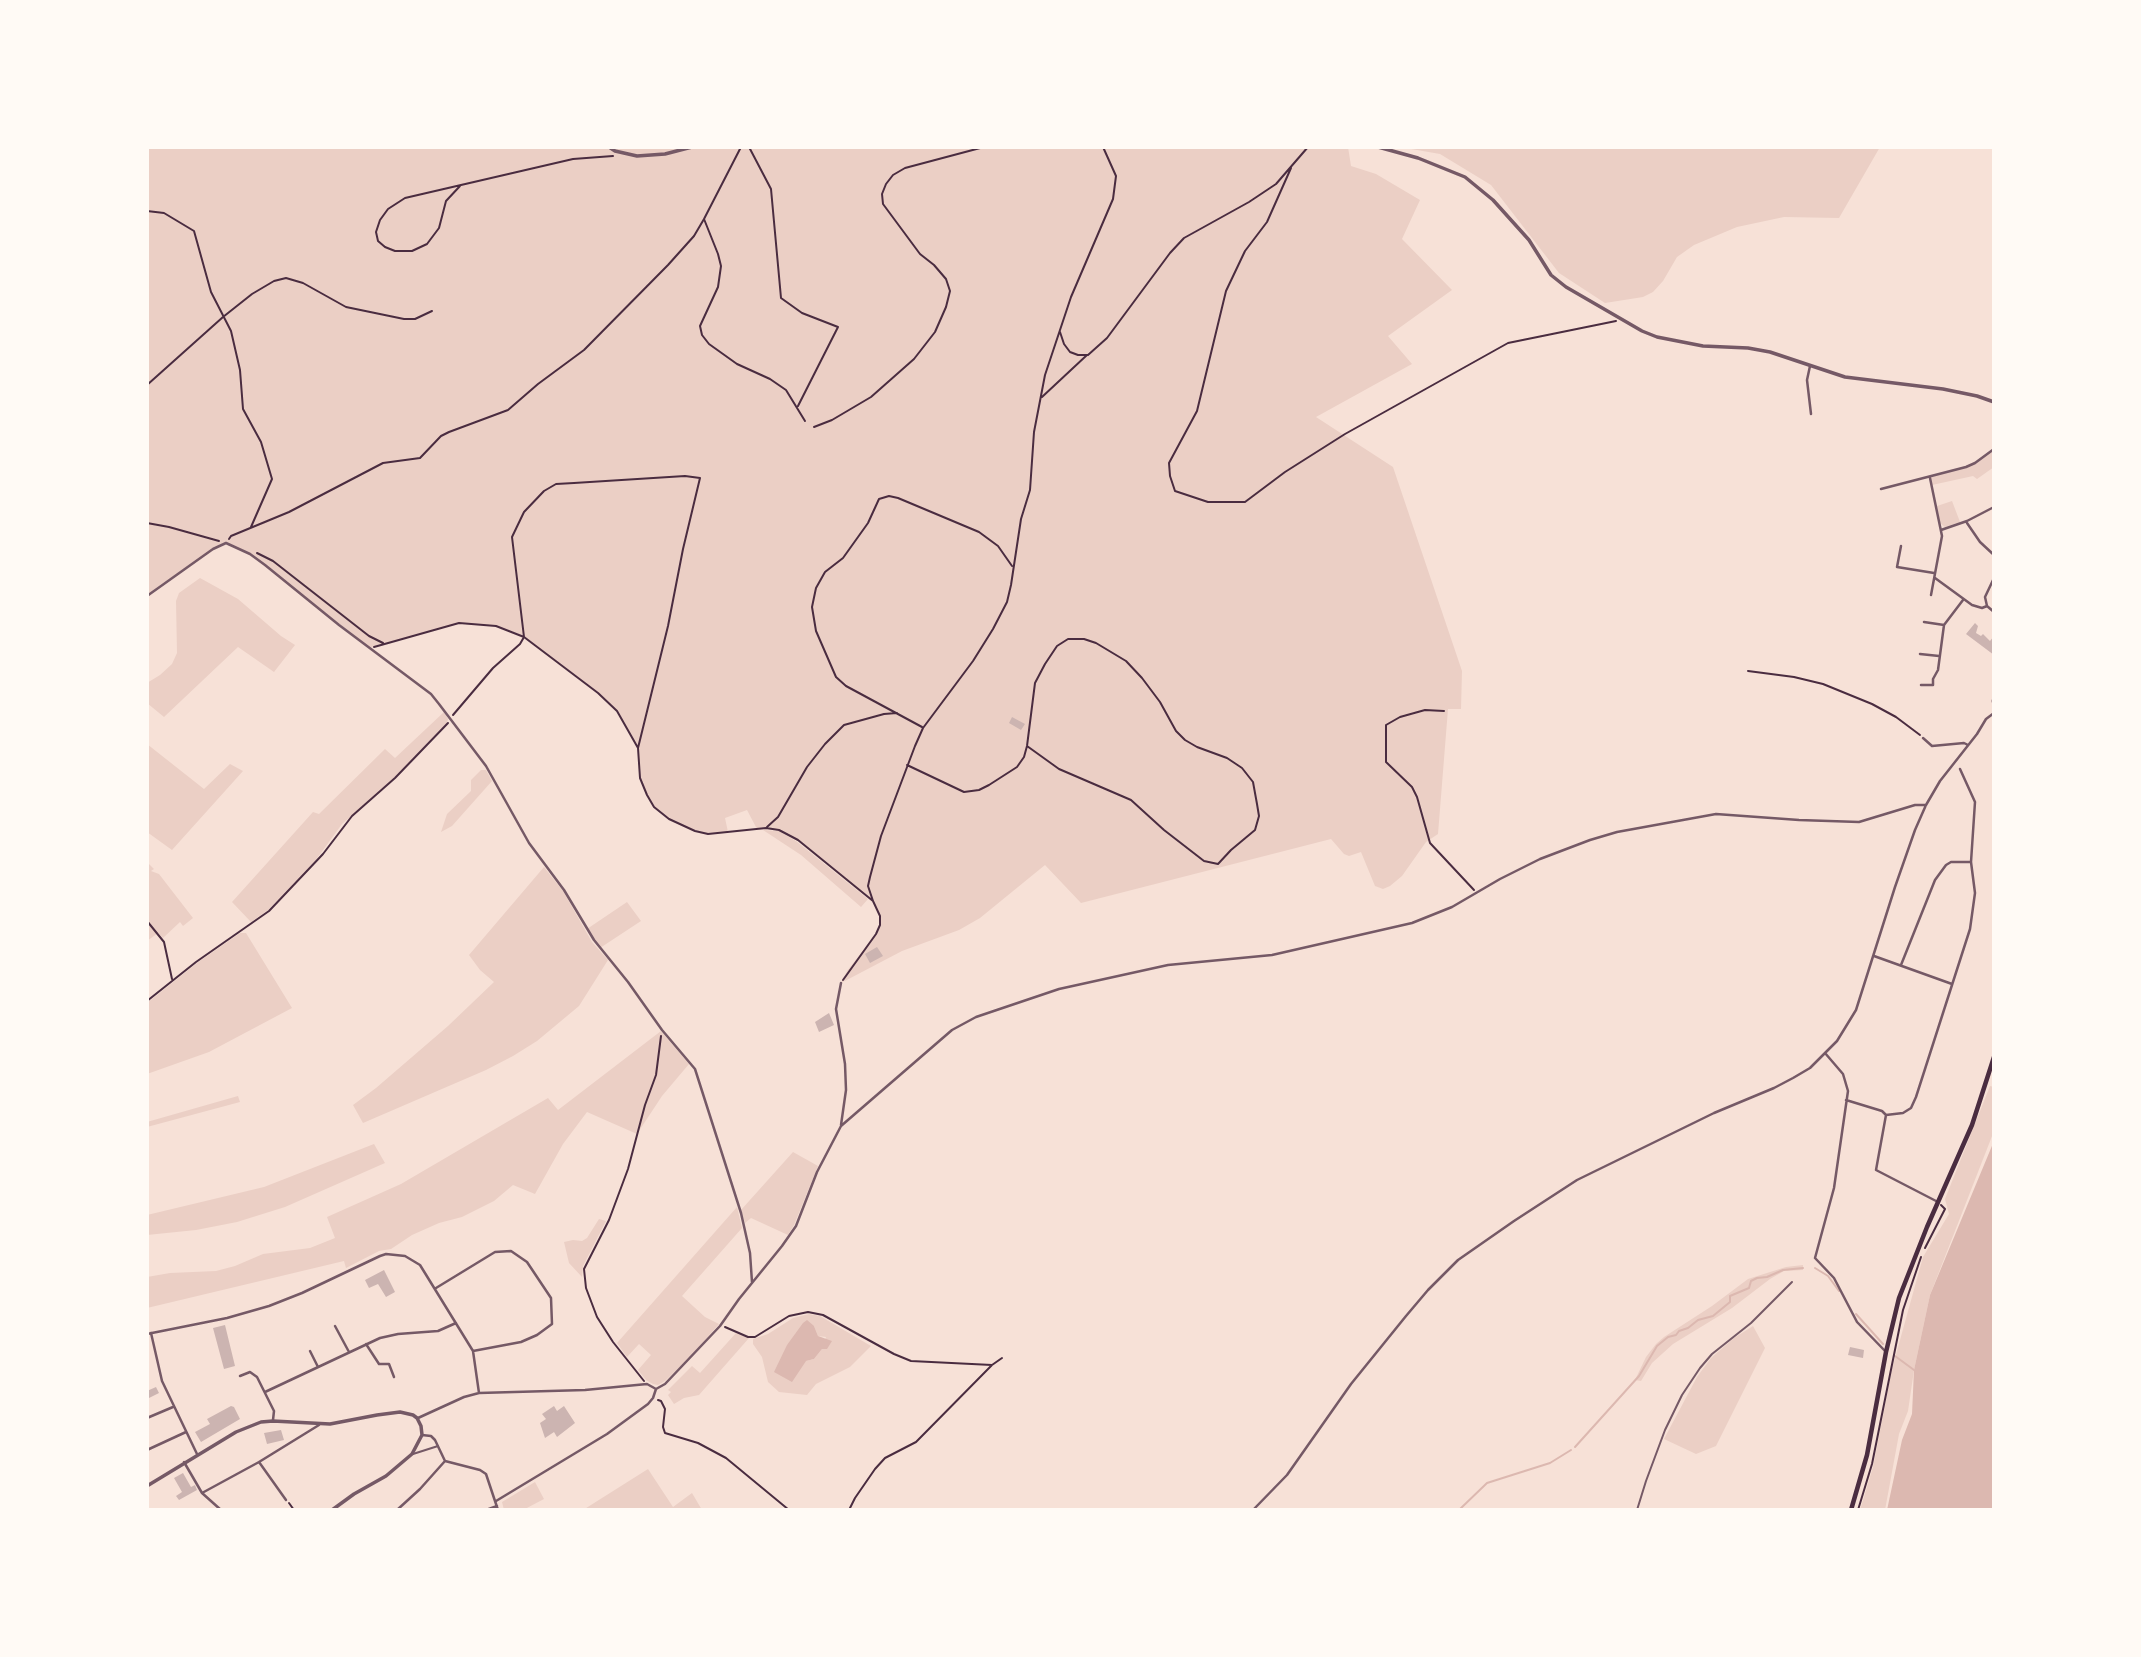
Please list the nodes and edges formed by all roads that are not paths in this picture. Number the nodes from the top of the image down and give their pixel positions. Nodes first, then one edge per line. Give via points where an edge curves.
1 (609, 147) edge
2 (692, 147) edge
3 (1378, 147) edge
4 (1810, 366) junction
5 (1994, 402) edge
6 (1811, 414) dead end
7 (1994, 449) edge
8 (1930, 477) junction
9 (1881, 489) dead end
10 (1994, 507) edge
11 (1967, 521) junction
12 (1941, 530) junction
13 (1901, 546) dead end
14 (1994, 555) edge
15 (1935, 575) junction
16 (1994, 578) edge
17 (1931, 595) dead end
18 (147, 596) edge
19 (1963, 600) junction
20 (1987, 606) junction
21 (1994, 612) edge
22 (1924, 622) dead end
23 (1944, 625) junction
24 (1920, 654) dead end
25 (1939, 656) junction
26 (1921, 685) dead end
27 (1994, 713) edge
28 (1923, 738) road end
29 (1968, 745) junction
30 (1960, 769) dead end
31 (1926, 805) junction
32 (1971, 862) junction
33 (1874, 956) junction
34 (1901, 965) junction
35 (841, 983) road end
36 (1952, 984) junction
37 (1825, 1054) junction
38 (1994, 1057) edge
39 (1846, 1100) junction
40 (1886, 1115) junction
41 (841, 1126) junction
42 (1938, 1202) junction
43 (752, 1282) junction
44 (1792, 1282) dead end
45 (435, 1289) junction
46 (456, 1323) junction
47 (335, 1326) dead end
48 (149, 1334) edge
49 (366, 1343) junction
50 (310, 1351) dead end
51 (473, 1351) junction
52 (349, 1352) junction
53 (1886, 1352) junction
54 (318, 1367) junction
55 (240, 1376) dead end
56 (394, 1377) dead end
57 (656, 1389) junction
58 (265, 1392) junction
59 (479, 1393) junction
60 (173, 1407) junction
61 (147, 1418) edge
62 (417, 1418) junction
63 (273, 1421) junction
64 (319, 1425) junction
65 (186, 1432) junction
66 (422, 1435) junction
67 (438, 1446) junction
68 (147, 1450) edge
69 (412, 1454) junction
70 (198, 1455) junction
71 (445, 1461) junction
72 (184, 1462) junction
73 (259, 1462) junction
74 (147, 1486) edge
75 (202, 1493) junction
76 (286, 1500) road end
77 (497, 1506) edge
78 (221, 1510) edge
79 (332, 1510) edge
80 (397, 1510) edge
81 (486, 1510) edge
82 (1253, 1510) edge
83 (1637, 1510) edge
84 (1852, 1510) edge

1 - 2 street via 638,156
3 - 4 street via 1465,177 1509,217 1551,275 1657,337 1683,344 1770,352
4 - 5 street via 1845,377 1943,389
4 - 6 street
7 - 8 street via 1975,463
8 - 9 street
8 - 12 street
10 - 11 street
11 - 12 street
11 - 14 street
12 - 15 street
13 - 15 street via 1897,567
15 - 17 street
15 - 19 street
16 - 20 street via 1985,597
18 - 43 street via 223,543 250,554 431,694 486,766 529,843 594,940 698,1075 741,1213
19 - 20 street
19 - 23 street
20 - 21 street
22 - 23 street
23 - 25 street
24 - 25 street
25 - 26 street via 1933,685
27 - 29 street
28 - 29 street via 1932,746
29 - 31 street
30 - 32 street via 1975,802
31 - 33 street
31 - 41 street via 1859,822 1716,814 1643,827 1540,859 1452,907 1412,923 1272,956 1168,965 1059,989 976,1017 952,1030
32 - 34 street via 1951,862 1935,880
32 - 36 street via 1975,893
33 - 34 street
33 - 37 street via 1856,1010
34 - 36 street
35 - 41 street via 836,1009 845,1064
36 - 40 street via 1911,1108
37 - 39 street via 1843,1074
37 - 82 street via 1774,1088 1577,1180 1458,1260 1376,1353 1287,1475
38 - 42 main road via 1972,1125
39 - 40 street
39 - 53 street via 1832,1197 1815,1258 1834,1278 1857,1322
40 - 42 street via 1876,1170
41 - 43 street via 796,1226
42 - 53 main road via 1899,1298
43 - 57 street via 720,1326
44 - 83 lane via 1700,1368 1665,1430
45 - 46 street
45 - 48 street via 420,1265 405,1256 386,1254 269,1306
45 - 51 street via 495,1252 511,1251 527,1262 551,1298 552,1324 537,1335
46 - 49 street via 438,1331 389,1335
46 - 51 street
47 - 52 street
48 - 60 street
49 - 52 street
49 - 56 street via 379,1364 389,1364
50 - 54 street
51 - 59 street
52 - 54 street
53 - 84 main road
54 - 58 street
55 - 58 street via 250,1371
57 - 59 street via 647,1384
57 - 77 street via 648,1404
58 - 63 street
59 - 62 street
60 - 61 street
60 - 65 street
62 - 64 street via 400,1412
62 - 66 street
63 - 64 street
63 - 70 street via 249,1426
64 - 73 street
65 - 68 street
65 - 70 street
66 - 67 street via 432,1437
66 - 69 street
67 - 69 lane
67 - 71 street
69 - 79 street
70 - 72 street
71 - 77 street via 485,1472
71 - 80 street
72 - 74 street
72 - 75 street
73 - 75 street
73 - 76 street
75 - 78 street
77 - 81 street

